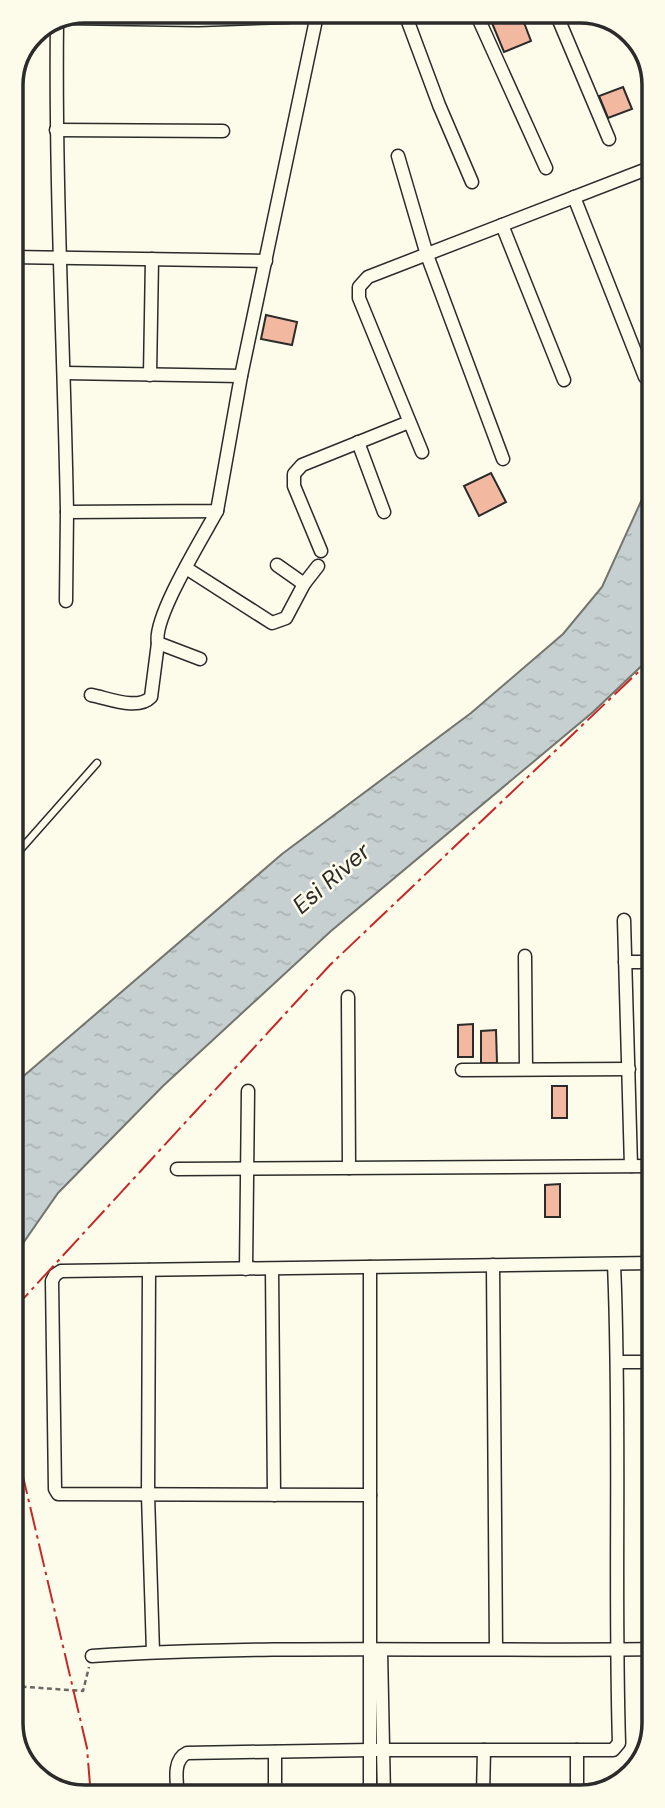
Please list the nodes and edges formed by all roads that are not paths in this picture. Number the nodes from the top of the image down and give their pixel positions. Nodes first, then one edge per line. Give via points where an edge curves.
1 (315, 23) edge
2 (408, 23) edge
3 (481, 23) edge
4 (560, 23) edge
5 (57, 29) edge
6 (56, 130) junction
7 (223, 131) dead end
8 (609, 139) dead end
9 (398, 156) dead end
10 (546, 168) dead end
11 (642, 175) edge
12 (472, 183) dead end
13 (574, 197) junction
14 (502, 225) junction
15 (427, 255) junction
16 (60, 256) junction
17 (23, 257) edge
18 (152, 259) junction
19 (266, 261) junction
20 (642, 369) edge
21 (65, 373) junction
22 (150, 375) junction
23 (241, 376) junction
24 (564, 380) dead end
25 (409, 422) junction
26 (358, 442) junction
27 (422, 452) dead end
28 (503, 459) dead end
29 (67, 512) junction
30 (217, 512) junction
31 (384, 512) dead end
32 (321, 551) dead end
33 (276, 565) dead end
34 (318, 566) dead end
35 (186, 568) junction
36 (304, 584) junction
37 (66, 601) dead end
38 (158, 643) junction
39 (200, 659) dead end
40 (91, 695) dead end
41 (97, 763) dead end
42 (23, 847) edge
43 (624, 920) dead end
44 (524, 956) dead end
45 (625, 962) junction
46 (642, 962) edge
47 (348, 997) dead end
48 (526, 1069) junction
49 (629, 1069) junction
50 (462, 1070) dead end
51 (248, 1091) dead end
52 (631, 1166) junction
53 (642, 1166) edge
54 (248, 1168) junction
55 (349, 1168) junction
56 (177, 1169) dead end
57 (642, 1263) edge
58 (614, 1264) junction
59 (493, 1265) junction
60 (370, 1267) junction
61 (246, 1269) junction
62 (272, 1269) junction
63 (149, 1270) junction
64 (618, 1362) junction
65 (642, 1362) edge
66 (148, 1495) junction
67 (274, 1495) junction
68 (370, 1495) junction
69 (496, 1649) junction
70 (376, 1650) junction
71 (616, 1650) junction
72 (642, 1650) edge
73 (153, 1652) junction
74 (92, 1656) road end
75 (370, 1750) junction
76 (384, 1750) junction
77 (484, 1750) junction
78 (576, 1750) junction
79 (275, 1752) junction
80 (177, 1785) edge
81 (275, 1785) edge
82 (370, 1785) edge
83 (384, 1785) edge
84 (483, 1785) edge
85 (577, 1785) edge

1 - 19 street
2 - 12 street
3 - 10 street
4 - 8 street
5 - 6 street
6 - 7 street
6 - 16 street
9 - 15 street
11 - 13 street
13 - 14 street
13 - 20 street
14 - 15 street
14 - 24 street
15 - 25 street via 368,277 359,287 359,298
15 - 28 street
16 - 17 street
16 - 18 street
16 - 21 street
18 - 19 street
18 - 22 street
19 - 23 street
21 - 22 street
21 - 29 street
22 - 23 street
23 - 30 street
25 - 26 street
25 - 27 street
26 - 31 street
26 - 32 street via 302,465 294,474 294,486
29 - 30 street
29 - 37 street
30 - 35 street
33 - 36 street
34 - 36 street
35 - 36 street via 272,623 286,618
35 - 38 street via 158,627
38 - 39 street
38 - 40 street via 151,697 145,703
41 - 42 lane
43 - 45 street
44 - 48 street
45 - 46 street
45 - 49 street
47 - 55 street
48 - 49 street
48 - 50 street
49 - 52 street
51 - 54 street
52 - 53 street
52 - 55 street
54 - 55 street
54 - 56 street
54 - 61 street
57 - 58 street
58 - 59 street
58 - 64 street
59 - 60 street
59 - 69 street
60 - 62 street
60 - 68 street
61 - 62 street
61 - 63 street
62 - 67 street
63 - 66 street
63 - 66 street via 61,1271 52,1281 55,1489 63,1496
64 - 65 street
64 - 71 street
66 - 67 street
66 - 73 street
67 - 68 street
68 - 70 street
69 - 70 street
69 - 71 street
70 - 73 street
70 - 75 street
70 - 76 street
71 - 72 street
71 - 78 street via 619,1743 612,1751
73 - 74 street
75 - 76 street
75 - 79 street
75 - 82 street
76 - 77 street
76 - 83 street
77 - 78 street
77 - 84 street
78 - 85 street
79 - 80 street via 187,1753 177,1763
79 - 81 street

